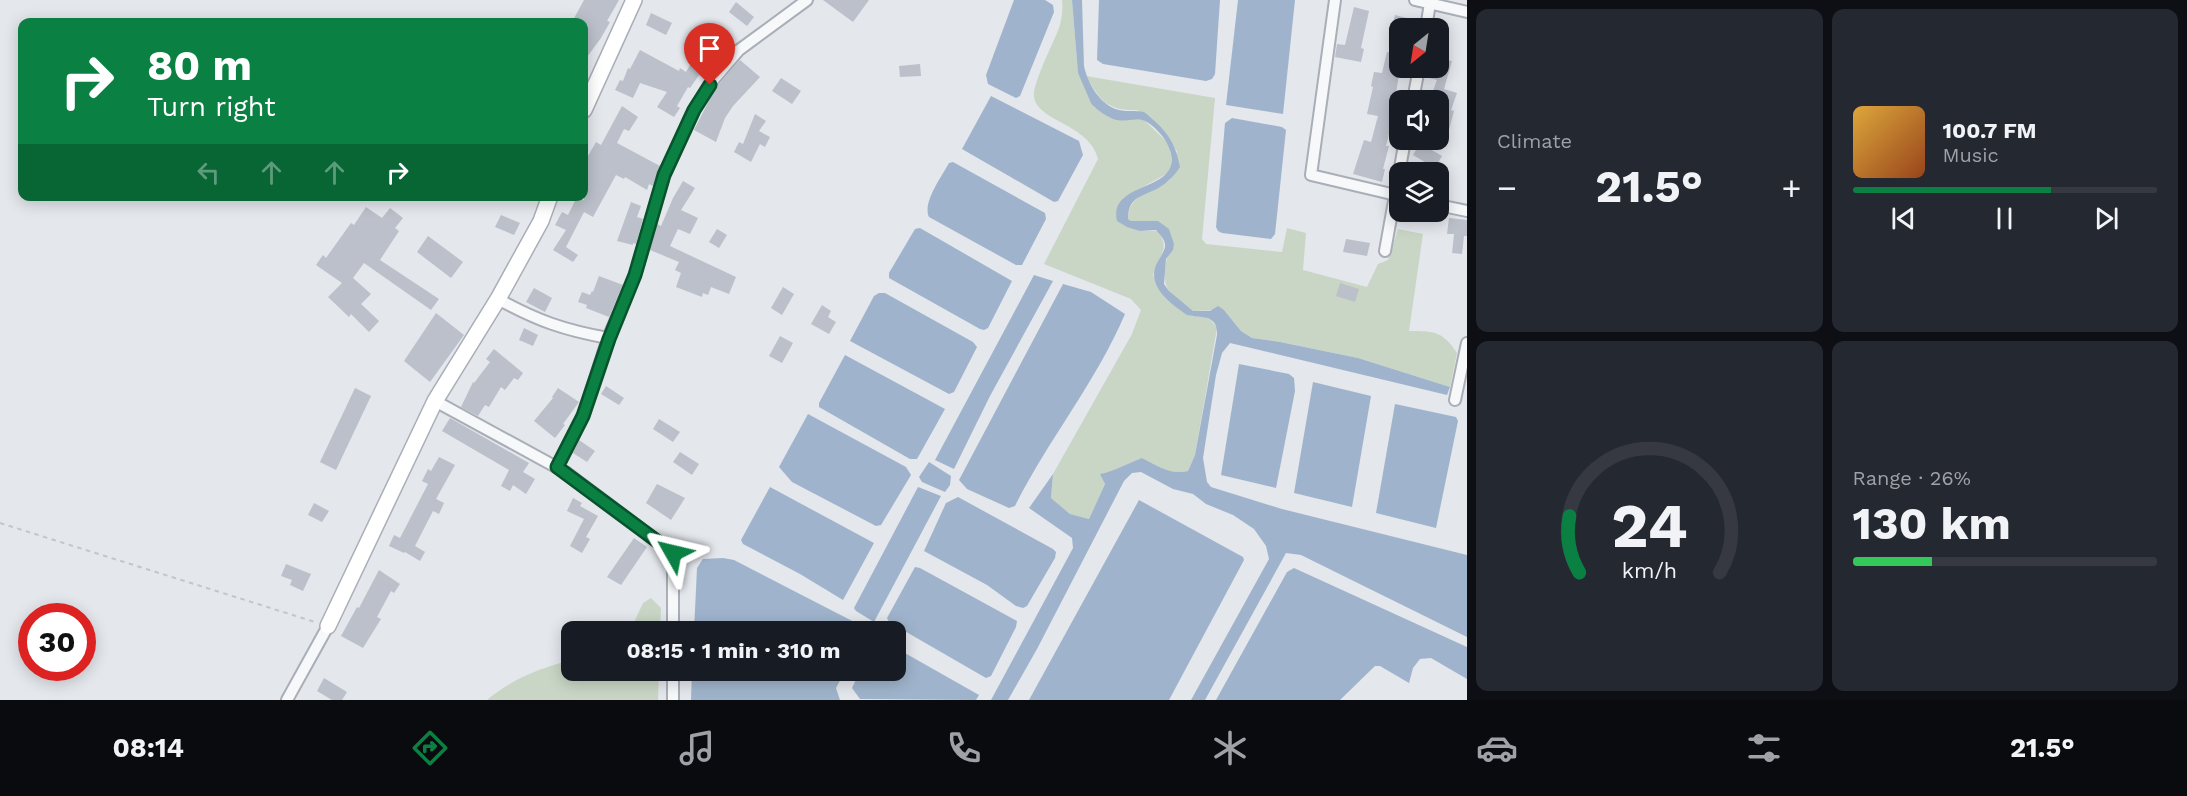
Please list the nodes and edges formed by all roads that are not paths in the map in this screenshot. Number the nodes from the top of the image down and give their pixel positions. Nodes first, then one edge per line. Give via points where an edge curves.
1 (634, 0) edge
2 (807, 0) edge
3 (1335, 0) edge
4 (1415, 0) edge
5 (1430, 3) junction
6 (1467, 12) edge
7 (1428, 18) edge
8 (588, 101) edge
9 (1389, 193) edge
10 (548, 201) edge
11 (1449, 208) edge
12 (1467, 212) edge
13 (1391, 222) edge
14 (1385, 251) dead end
15 (498, 299) junction
16 (609, 339) junction
17 (1467, 343) edge
18 (1455, 400) dead end
19 (435, 401) junction
20 (557, 467) junction
21 (673, 621) edge
22 (328, 626) joint
23 (673, 681) edge
24 (287, 700) edge
25 (673, 700) edge

1 - 8 street
2 - 16 street via 739,50 694,110 664,175 635,275
3 - 9 street via 1311,175
4 - 5 street
5 - 6 street
5 - 7 street
10 - 15 street
11 - 12 street
13 - 14 street
15 - 16 street via 551,325
15 - 19 street
16 - 20 street via 583,416
17 - 18 street
19 - 20 street
19 - 22 street
20 - 21 street via 673,553
22 - 24 street
23 - 25 street

